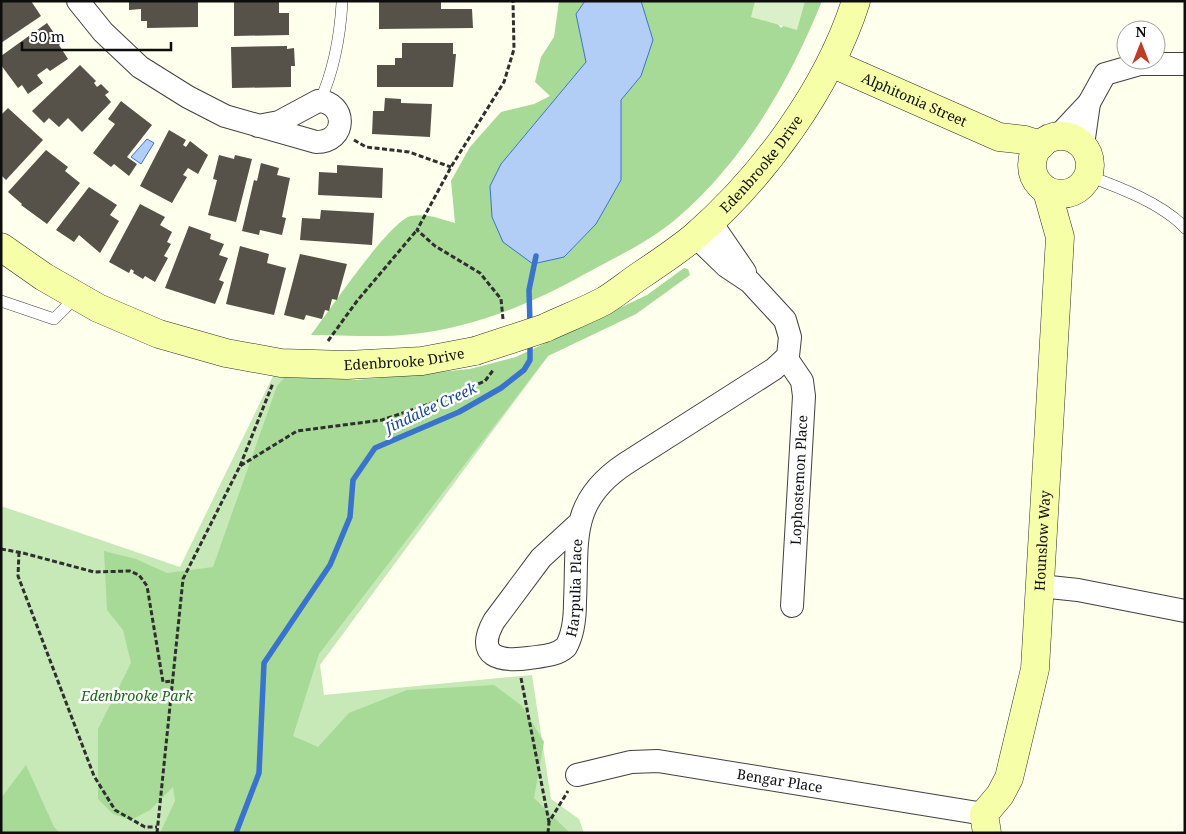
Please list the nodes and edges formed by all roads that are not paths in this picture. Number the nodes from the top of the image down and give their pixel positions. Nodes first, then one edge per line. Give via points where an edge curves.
1 (78, 1) edge
2 (856, 1) edge
3 (342, 2) dead end
4 (831, 63) junction
5 (1185, 64) edge
6 (320, 101) junction
7 (258, 126) junction
8 (1053, 148) junction
9 (1083, 182) junction
10 (1047, 191) junction
11 (1185, 228) edge
12 (702, 229) junction
13 (1060, 237) junction
14 (1, 247) edge
15 (76, 297) junction
16 (1, 301) edge
17 (787, 359) junction
18 (578, 524) junction
19 (1040, 586) junction
20 (792, 606) dead end
21 (1185, 611) edge
22 (577, 775) road end
23 (986, 824) edge

1 - 7 street via 103,32 140,67 225,116
2 - 4 street, Edenbrooke Drive
3 - 6 lane via 330,78
4 - 8 street, Alphitonia Street via 999,137 1014,154
4 - 12 street, Edenbrooke Drive via 761,167
5 - 8 street via 1140,64 1105,74 1089,103
6 - 7 street via 280,122
6 - 7 street via 338,112 339,130 329,140 316,142
8 - 9 street via 1090,160
8 - 10 street, Hounslow Way via 1036,180
9 - 10 street via 1063,194
9 - 11 lane via 1121,188 1169,215
9 - 13 street, Hounslow Way
10 - 13 street, Hounslow Way
12 - 15 street, Edenbrooke Drive, bridge via 604,300 545,328 475,351 422,361 347,365 279,363 226,353 159,334
12 - 17 street via 740,263 750,282 787,323 790,342
13 - 19 street, Hounslow Way
14 - 15 street, Edenbrooke Drive
15 - 16 lane via 54,319
17 - 18 street, Harpulia Place via 608,476 594,492
17 - 20 street, Lophostemon Place via 802,382 804,396
18 - 18 street, Harpulia Place via 575,612 569,642 558,653 517,660 493,655 488,646 489,631 538,561
19 - 21 street via 1078,590
19 - 23 street, Hounslow Way via 1035,669 1028,705 1009,778
22 - 23 street, Bengar Place via 631,762 658,761

